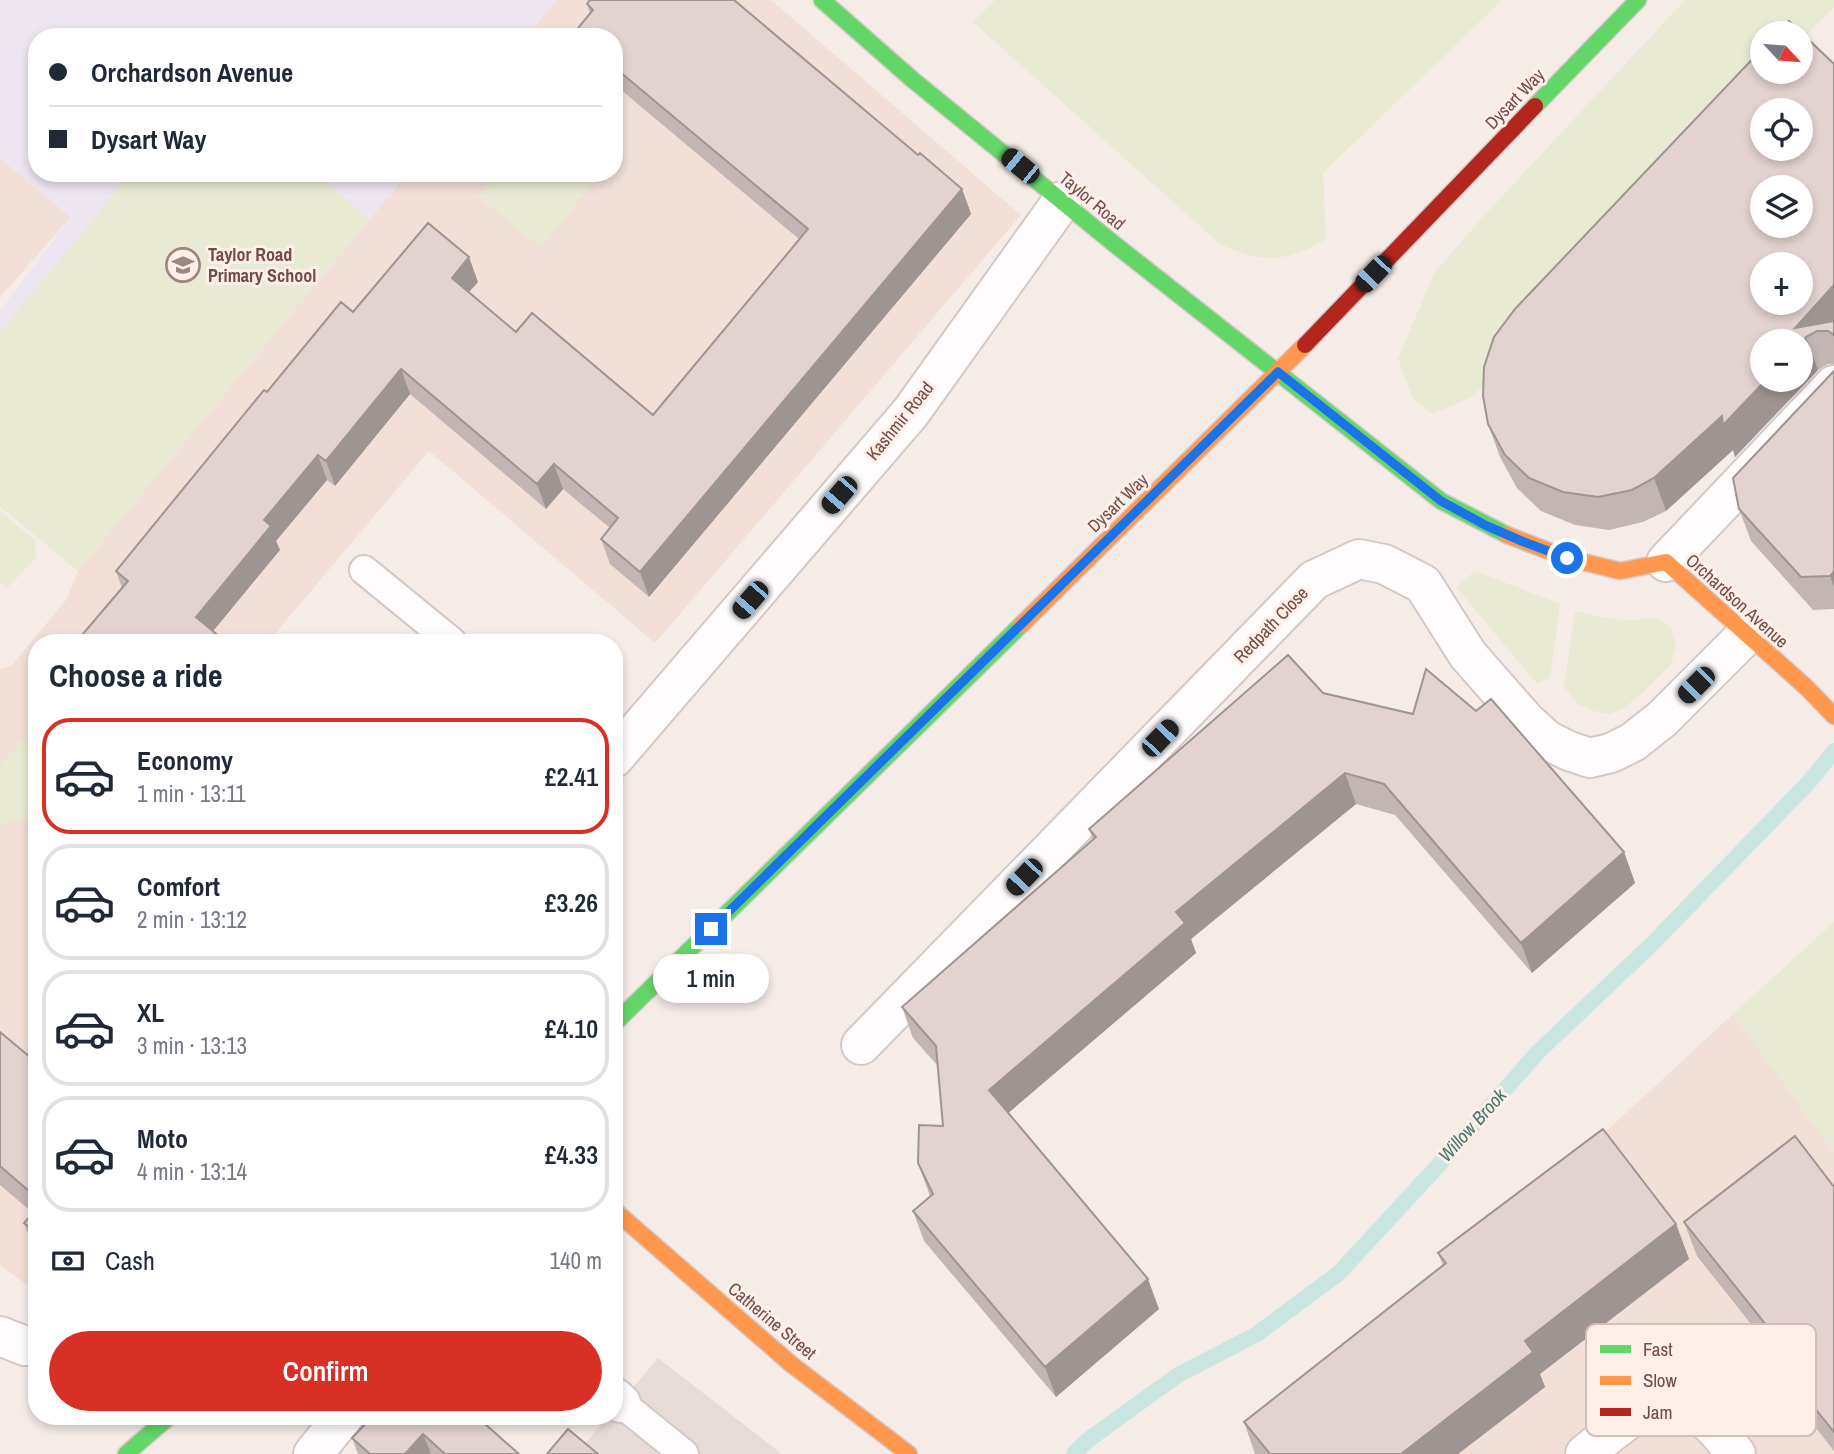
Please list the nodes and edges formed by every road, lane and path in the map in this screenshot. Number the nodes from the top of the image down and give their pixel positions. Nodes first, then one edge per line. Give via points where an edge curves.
1 (822, 0) edge
2 (1637, 0) edge
3 (1062, 201) junction
4 (1278, 372) junction
5 (1834, 385) edge
6 (1666, 562) junction
7 (364, 570) dead end
8 (443, 634) edge
9 (1746, 635) junction
10 (1834, 716) edge
11 (623, 748) edge
12 (623, 1015) edge
13 (861, 1045) dead end
14 (623, 1218) edge
15 (0, 1336) edge
16 (28, 1346) edge
17 (623, 1404) edge
18 (160, 1425) edge
19 (337, 1425) edge
20 (1608, 1436) edge
21 (1721, 1436) edge
22 (126, 1454) edge
23 (313, 1454) edge
24 (684, 1454) edge
25 (909, 1454) edge
26 (1585, 1454) edge
27 (1736, 1454) edge

1 - 3 street, Taylor Road
2 - 4 street, Dysart Way
3 - 4 street, Taylor Road
3 - 11 street, Kashmir Road via 911,412
4 - 6 street, Orchardson Avenue via 1441,501 1487,526 1567,558 1620,571
4 - 12 street, Dysart Way
5 - 6 street
6 - 9 street, Orchardson Avenue
7 - 8 lane
9 - 10 street, Orchardson Avenue
9 - 13 street, Redpath Close via 1633,742 1590,758 1547,740 1526,721 1468,655 1423,584 1384,564 1359,559 1314,580
14 - 25 street, Catherine Street via 791,1364
15 - 16 street
17 - 24 lane
18 - 22 street
19 - 23 street
20 - 26 street
21 - 27 street

